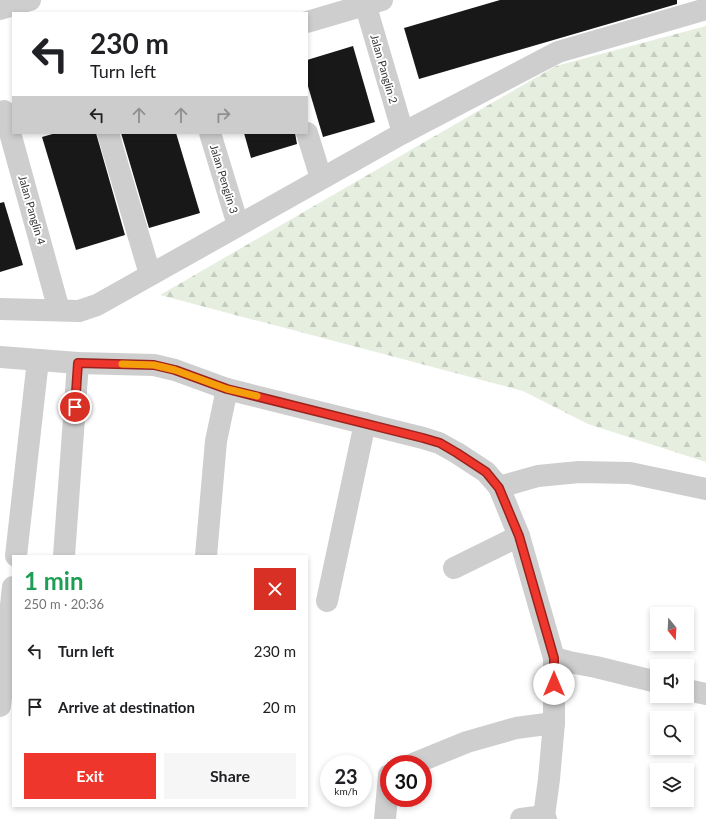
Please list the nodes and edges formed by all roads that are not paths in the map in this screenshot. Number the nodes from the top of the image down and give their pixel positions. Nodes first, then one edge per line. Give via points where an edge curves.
1 (30, 0) edge
2 (370, 2) edge
3 (683, 7) edge
4 (0, 9) edge
5 (706, 9) edge
6 (308, 22) edge
7 (6, 110) edge
8 (12, 133) edge
9 (403, 133) junction
10 (12, 134) edge
11 (108, 134) edge
12 (210, 134) edge
13 (307, 134) edge
14 (321, 178) junction
15 (238, 225) junction
16 (150, 274) junction
17 (0, 309) edge
18 (59, 310) junction
19 (0, 357) edge
20 (38, 360) junction
21 (78, 363) junction
22 (227, 389) junction
23 (365, 423) junction
24 (499, 488) junction
25 (706, 489) edge
26 (519, 536) junction
27 (16, 555) edge
28 (64, 555) edge
29 (206, 555) edge
30 (454, 568) dead end
31 (12, 596) edge
32 (327, 601) dead end
33 (554, 658) junction
34 (650, 680) edge
35 (694, 691) edge
36 (706, 694) edge
37 (0, 706) edge
38 (554, 723) junction
39 (432, 756) edge
40 (386, 807) edge
41 (545, 818) edge
42 (385, 819) edge
43 (521, 819) edge

1 - 4 street
2 - 6 street
2 - 9 street, Jalan Panglin 2
3 - 5 street
3 - 9 street via 558,52
7 - 8 street, Jalan Panglin 4
9 - 14 street
10 - 18 street, Jalan Panglin 4
11 - 16 street
12 - 15 street, Jalan Penglin 3
13 - 14 street
14 - 15 street
15 - 16 street
16 - 18 street via 97,305 80,311
17 - 18 street
19 - 20 street
20 - 21 street
20 - 27 street
21 - 22 street via 154,365
21 - 28 street
22 - 23 street
22 - 29 street via 216,441
23 - 24 street via 440,443 486,472
23 - 32 street
24 - 25 street via 538,476 579,472 630,473
24 - 26 street
26 - 30 street
26 - 33 street
31 - 37 street
33 - 34 street
33 - 38 street
35 - 36 street
38 - 39 street via 516,728 467,742
38 - 41 street
40 - 42 street
41 - 43 street

